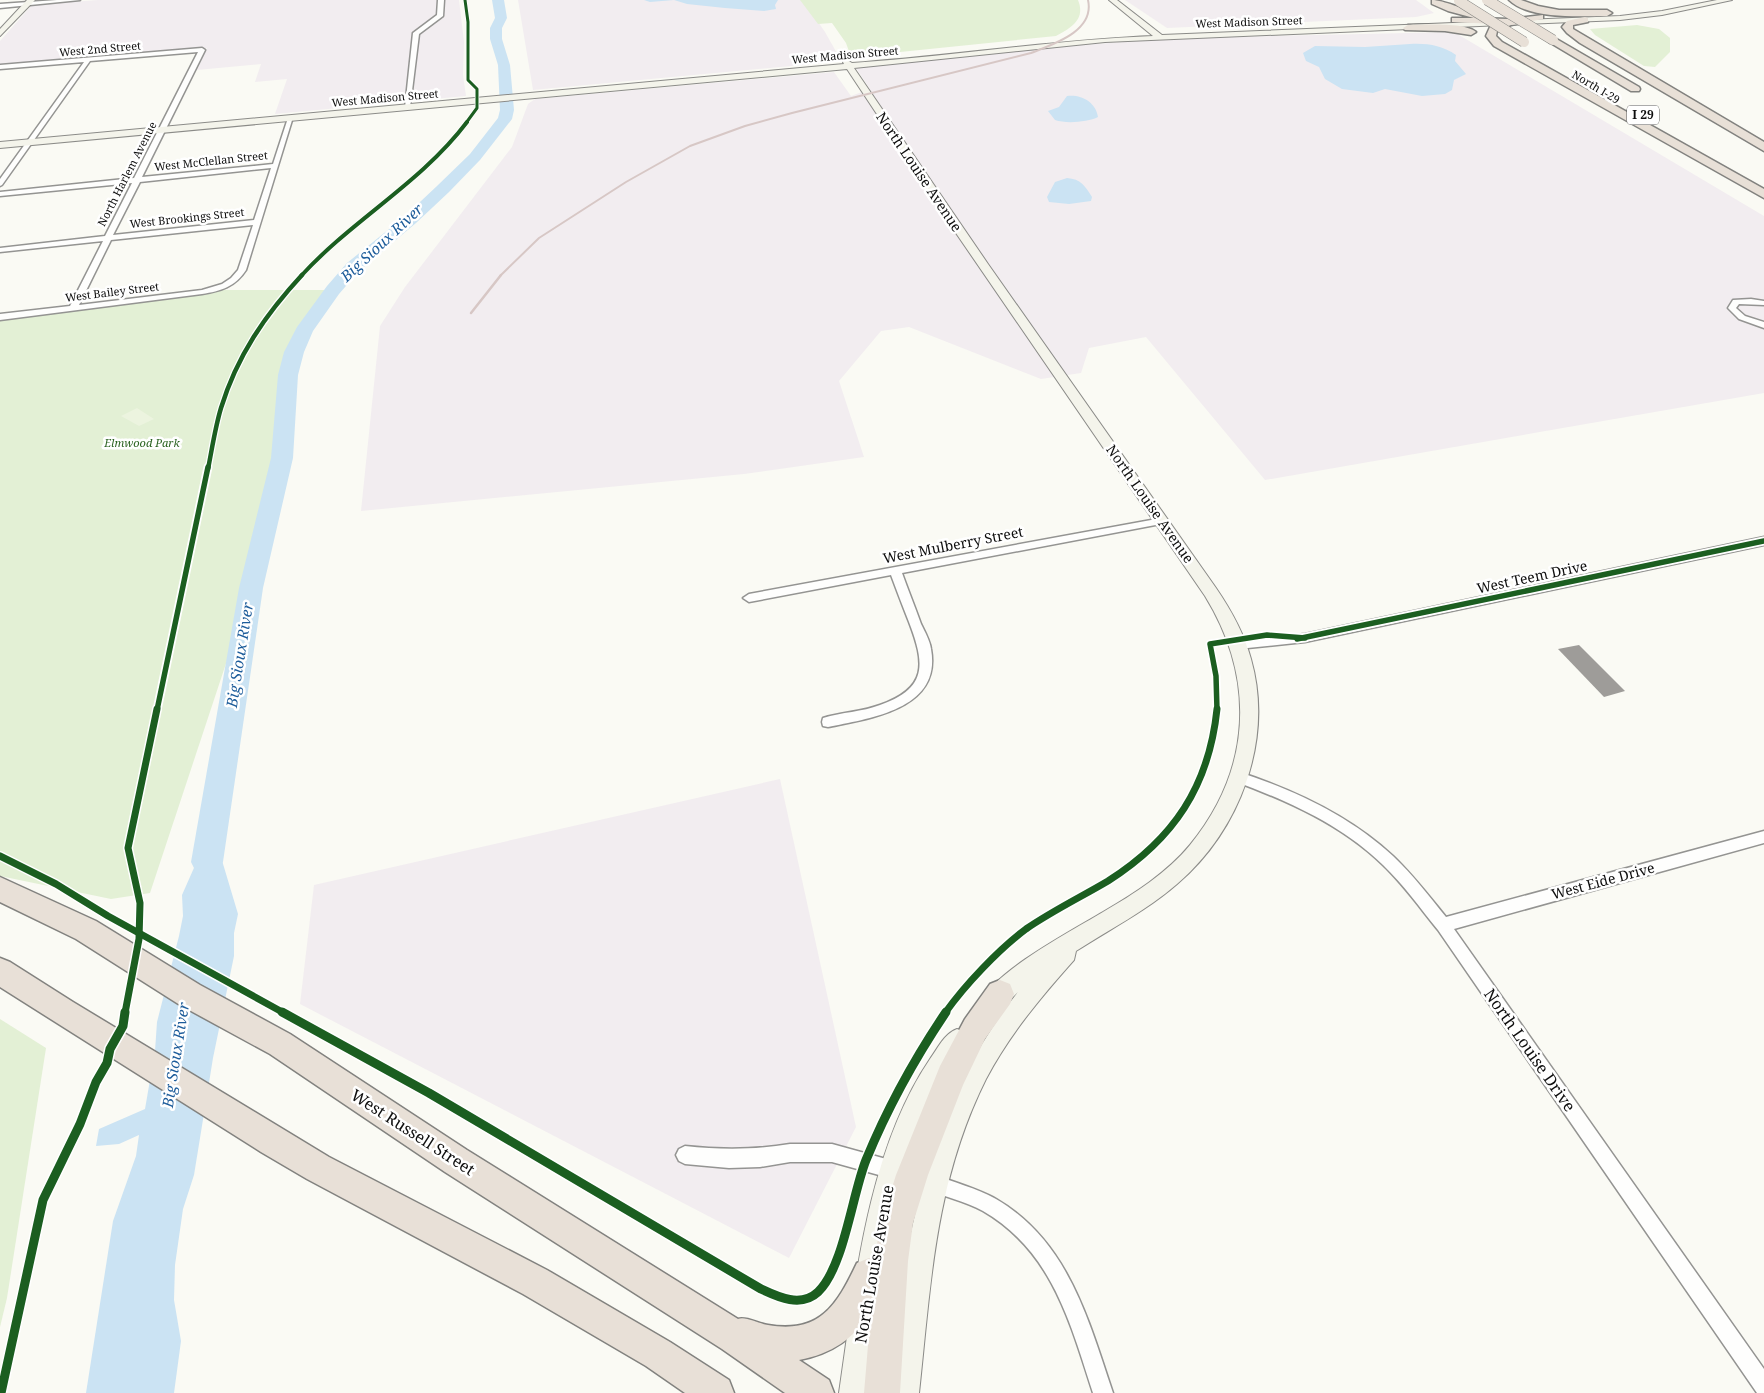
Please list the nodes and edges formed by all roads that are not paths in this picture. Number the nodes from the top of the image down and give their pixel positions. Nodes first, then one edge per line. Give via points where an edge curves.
1 (77, 0) edge
2 (441, 0) edge
3 (1113, 0) edge
4 (1487, 0) edge
5 (1699, 0) edge
6 (1728, 0) edge
7 (1433, 1) edge
8 (1458, 1) edge
9 (1516, 1) edge
10 (29, 2) edge
11 (0, 6) edge
12 (1607, 13) junction
13 (1540, 16) joint
14 (1455, 20) joint
15 (1585, 20) junction
16 (1508, 21) junction
17 (1421, 22) junction
18 (1554, 22) joint
19 (1468, 25) joint
20 (1408, 28) junction
21 (0, 34) edge
22 (1157, 35) junction
23 (1584, 41) junction
24 (202, 50) joint
25 (1536, 50) dead end
26 (1511, 51) junction
27 (88, 60) junction
28 (848, 64) junction
29 (0, 67) edge
30 (1571, 72) dead end
31 (1648, 96) dead end
32 (407, 107) junction
33 (291, 118) junction
34 (162, 130) junction
35 (28, 143) junction
36 (0, 146) edge
37 (1764, 147) edge
38 (275, 166) junction
39 (138, 180) junction
40 (0, 184) edge
41 (1764, 185) edge
42 (0, 194) edge
43 (1764, 194) edge
44 (257, 222) junction
45 (107, 238) junction
46 (0, 250) edge
47 (1764, 304) edge
48 (73, 308) junction
49 (0, 317) edge
50 (1764, 325) edge
51 (1162, 521) junction
52 (1764, 541) edge
53 (895, 570) junction
54 (749, 598) dead end
55 (1238, 645) junction
56 (828, 722) dead end
57 (1239, 777) junction
58 (1764, 837) edge
59 (0, 889) edge
60 (1443, 924) junction
61 (1078, 939) junction
62 (0, 971) edge
63 (1000, 994) joint
64 (685, 1155) dead end
65 (913, 1177) junction
66 (869, 1275) junction
67 (703, 1318) junction
68 (1764, 1386) edge
69 (716, 1393) edge
70 (816, 1393) edge
71 (853, 1393) edge
72 (882, 1393) edge
73 (906, 1393) edge
74 (1102, 1393) edge

1 - 10 street
2 - 32 street via 440,16 416,33
3 - 22 main road
4 - 31 highway, North I-29 / I 29, bridge
5 - 12 main road via 1647,10
6 - 15 main road via 1650,15
7 - 16 highway via 1457,11
7 - 17 highway via 1446,17
8 - 25 highway, bridge
9 - 12 highway via 1552,12
9 - 16 highway via 1521,10
10 - 11 street
10 - 21 main road
12 - 13 main road
13 - 16 highway
14 - 16 highway
14 - 17 main road, West Madison Street
15 - 18 main road
15 - 23 highway via 1570,23 1567,27
16 - 18 highway
16 - 19 highway
16 - 23 highway via 1556,30
16 - 26 highway via 1493,29 1491,36
17 - 22 main road, West Madison Street
19 - 20 main road, West Madison Street
20 - 22 main road, West Madison Street
20 - 26 highway via 1460,30
22 - 28 main road, West Madison Street
23 - 37 highway
24 - 27 street, West 2nd Street
24 - 34 street, North Harlem Avenue
26 - 43 highway
27 - 29 street, West 2nd Street
27 - 35 street
28 - 32 main road, West Madison Street
28 - 51 main road, North Louise Avenue via 1014,311
30 - 41 highway, North I-29 / I 29
32 - 33 main road, West Madison Street
33 - 34 main road, West Madison Street
33 - 38 street
34 - 35 main road, West Madison Street
34 - 39 street, North Harlem Avenue
35 - 36 main road, West Madison Street
35 - 40 street
38 - 39 street, West McClellan Street
38 - 44 street
39 - 42 street, West McClellan Street
39 - 45 street, North Harlem Avenue
44 - 45 street, West Brookings Street
44 - 48 street, West Bailey Street via 242,270 234,282 226,286 202,292
45 - 46 street, West Brookings Street
45 - 48 street, North Harlem Avenue
47 - 50 street via 1743,301 1736,302 1732,308 1746,320
48 - 49 street, West Bailey Street
51 - 53 street, West Mulberry Street
51 - 55 main road, North Louise Avenue via 1212,594
52 - 55 street, West Teem Drive via 1305,638
53 - 54 street, West Mulberry Street
53 - 56 street via 925,648 926,676 915,692 896,704
55 - 57 main road, North Louise Avenue via 1246,673 1250,711 1246,754
57 - 60 street, North Louise Drive via 1302,802 1340,822 1399,871
57 - 61 main road, North Louise Avenue via 1218,824 1187,863 1145,899
58 - 60 street, West Eide Drive
59 - 67 highway, West Russell Street via 86,930 190,995 280,1044 456,1161
60 - 68 street, North Louise Drive
61 - 63 main road, North Louise Avenue via 1033,967
61 - 65 main road, North Louise Avenue via 1035,988 991,1050 956,1122
62 - 69 highway via 272,1141 535,1282 658,1354
63 - 65 highway via 975,1029 950,1077
64 - 65 street via 728,1159 832,1153
65 - 66 main road, North Louise Avenue
65 - 72 highway via 897,1223 891,1261
65 - 73 main road, North Louise Avenue via 924,1235
65 - 74 street via 988,1205 1024,1228 1044,1251 1062,1280
66 - 67 highway via 845,1319 833,1330 795,1344 745,1337
66 - 71 main road, North Louise Avenue
67 - 70 highway, West Russell Street

